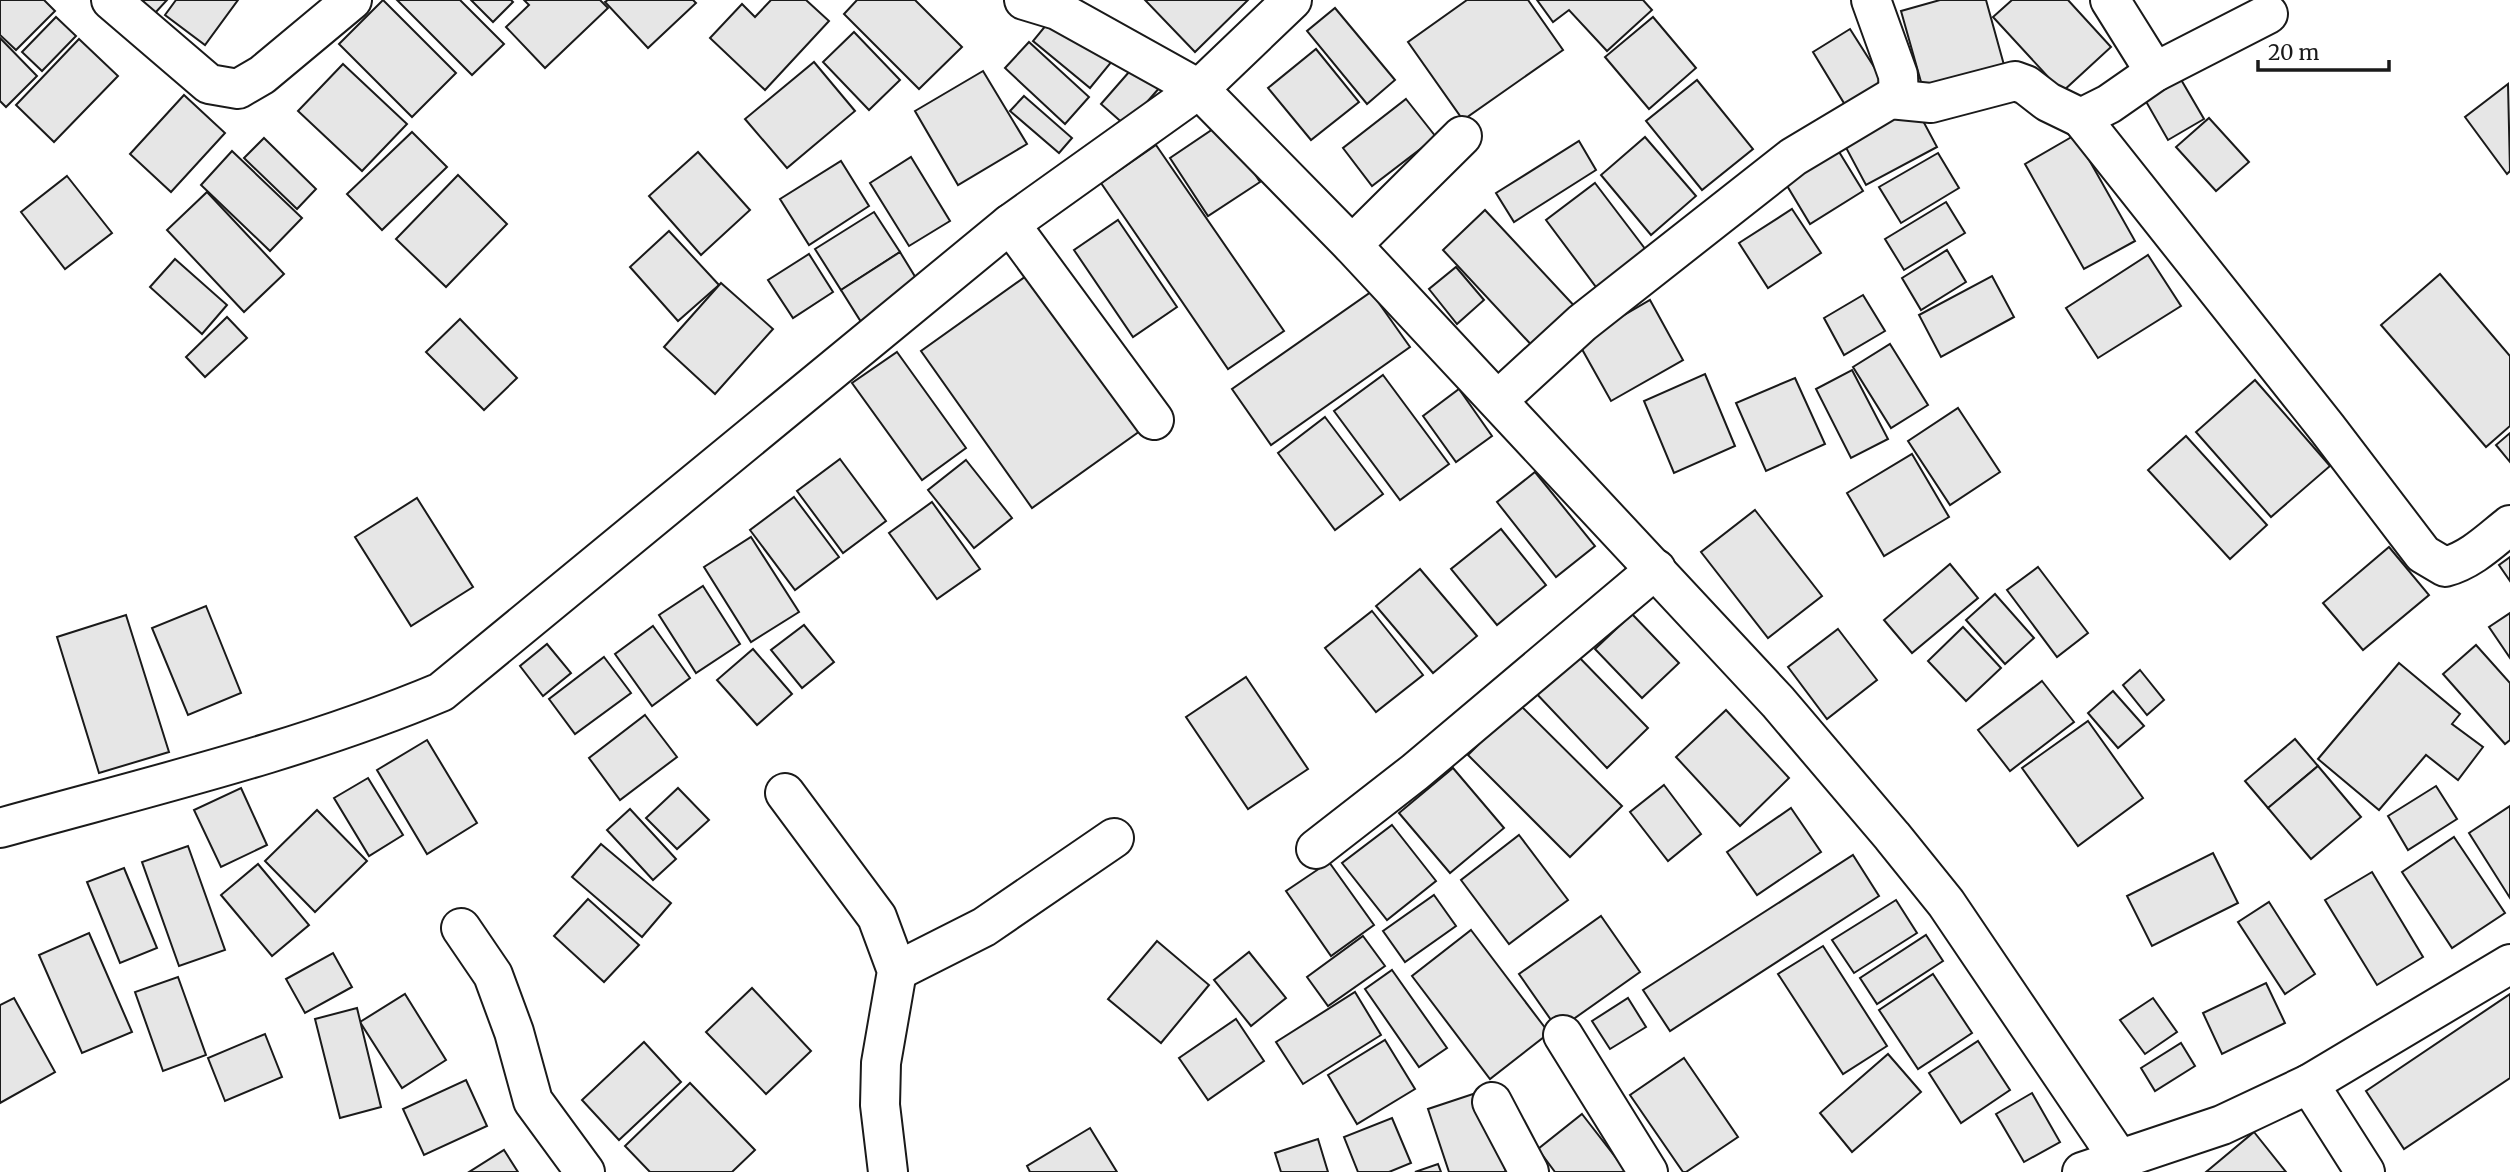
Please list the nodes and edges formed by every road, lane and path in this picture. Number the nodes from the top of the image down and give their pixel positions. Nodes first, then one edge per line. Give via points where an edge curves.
1 (111, 0) edge
2 (352, 0) edge
3 (1024, 0) edge
4 (1292, 0) edge
5 (1871, 0) edge
6 (2110, 0) edge
7 (2268, 14) dead end
8 (2155, 72) junction
9 (1199, 89) junction
10 (1899, 98) junction
11 (2081, 118) junction
12 (1462, 136) dead end
13 (1010, 225) junction
14 (1352, 246) junction
15 (1498, 400) junction
16 (1154, 420) dead end
17 (2510, 524) edge
18 (1656, 569) junction
19 (785, 793) dead end
20 (0, 828) edge
21 (1114, 838) dead end
22 (1316, 849) dead end
23 (461, 928) dead end
24 (2510, 964) edge
25 (897, 971) junction
26 (1563, 1035) dead end
27 (2309, 1084) junction
28 (1492, 1102) dead end
29 (2119, 1159) junction
30 (585, 1172) edge
31 (888, 1172) edge
32 (1529, 1172) edge
33 (1648, 1172) edge
34 (2082, 1172) edge
35 (2365, 1172) edge

1 - 2 street via 209,84 238,89 262,75
3 - 9 street via 1057,10
4 - 9 street
5 - 10 street via 1898,75
6 - 8 street
7 - 8 street
8 - 11 street
9 - 13 street
9 - 14 street
10 - 11 street via 1931,103 2015,81
10 - 15 street via 1881,103 1793,157 1582,323
11 - 17 street via 2423,554 2445,567 2456,564
12 - 14 street
13 - 16 street
13 - 20 street via 441,692 388,714
14 - 15 street
15 - 18 street
18 - 22 street
18 - 29 street via 1778,702 1946,903
19 - 25 street via 877,917
21 - 25 street via 984,927
23 - 30 street via 493,975 533,1101
24 - 27 street
25 - 31 street via 881,1063 880,1105
26 - 33 street
27 - 29 street via 2222,1125
27 - 35 street
28 - 32 street
29 - 34 street

